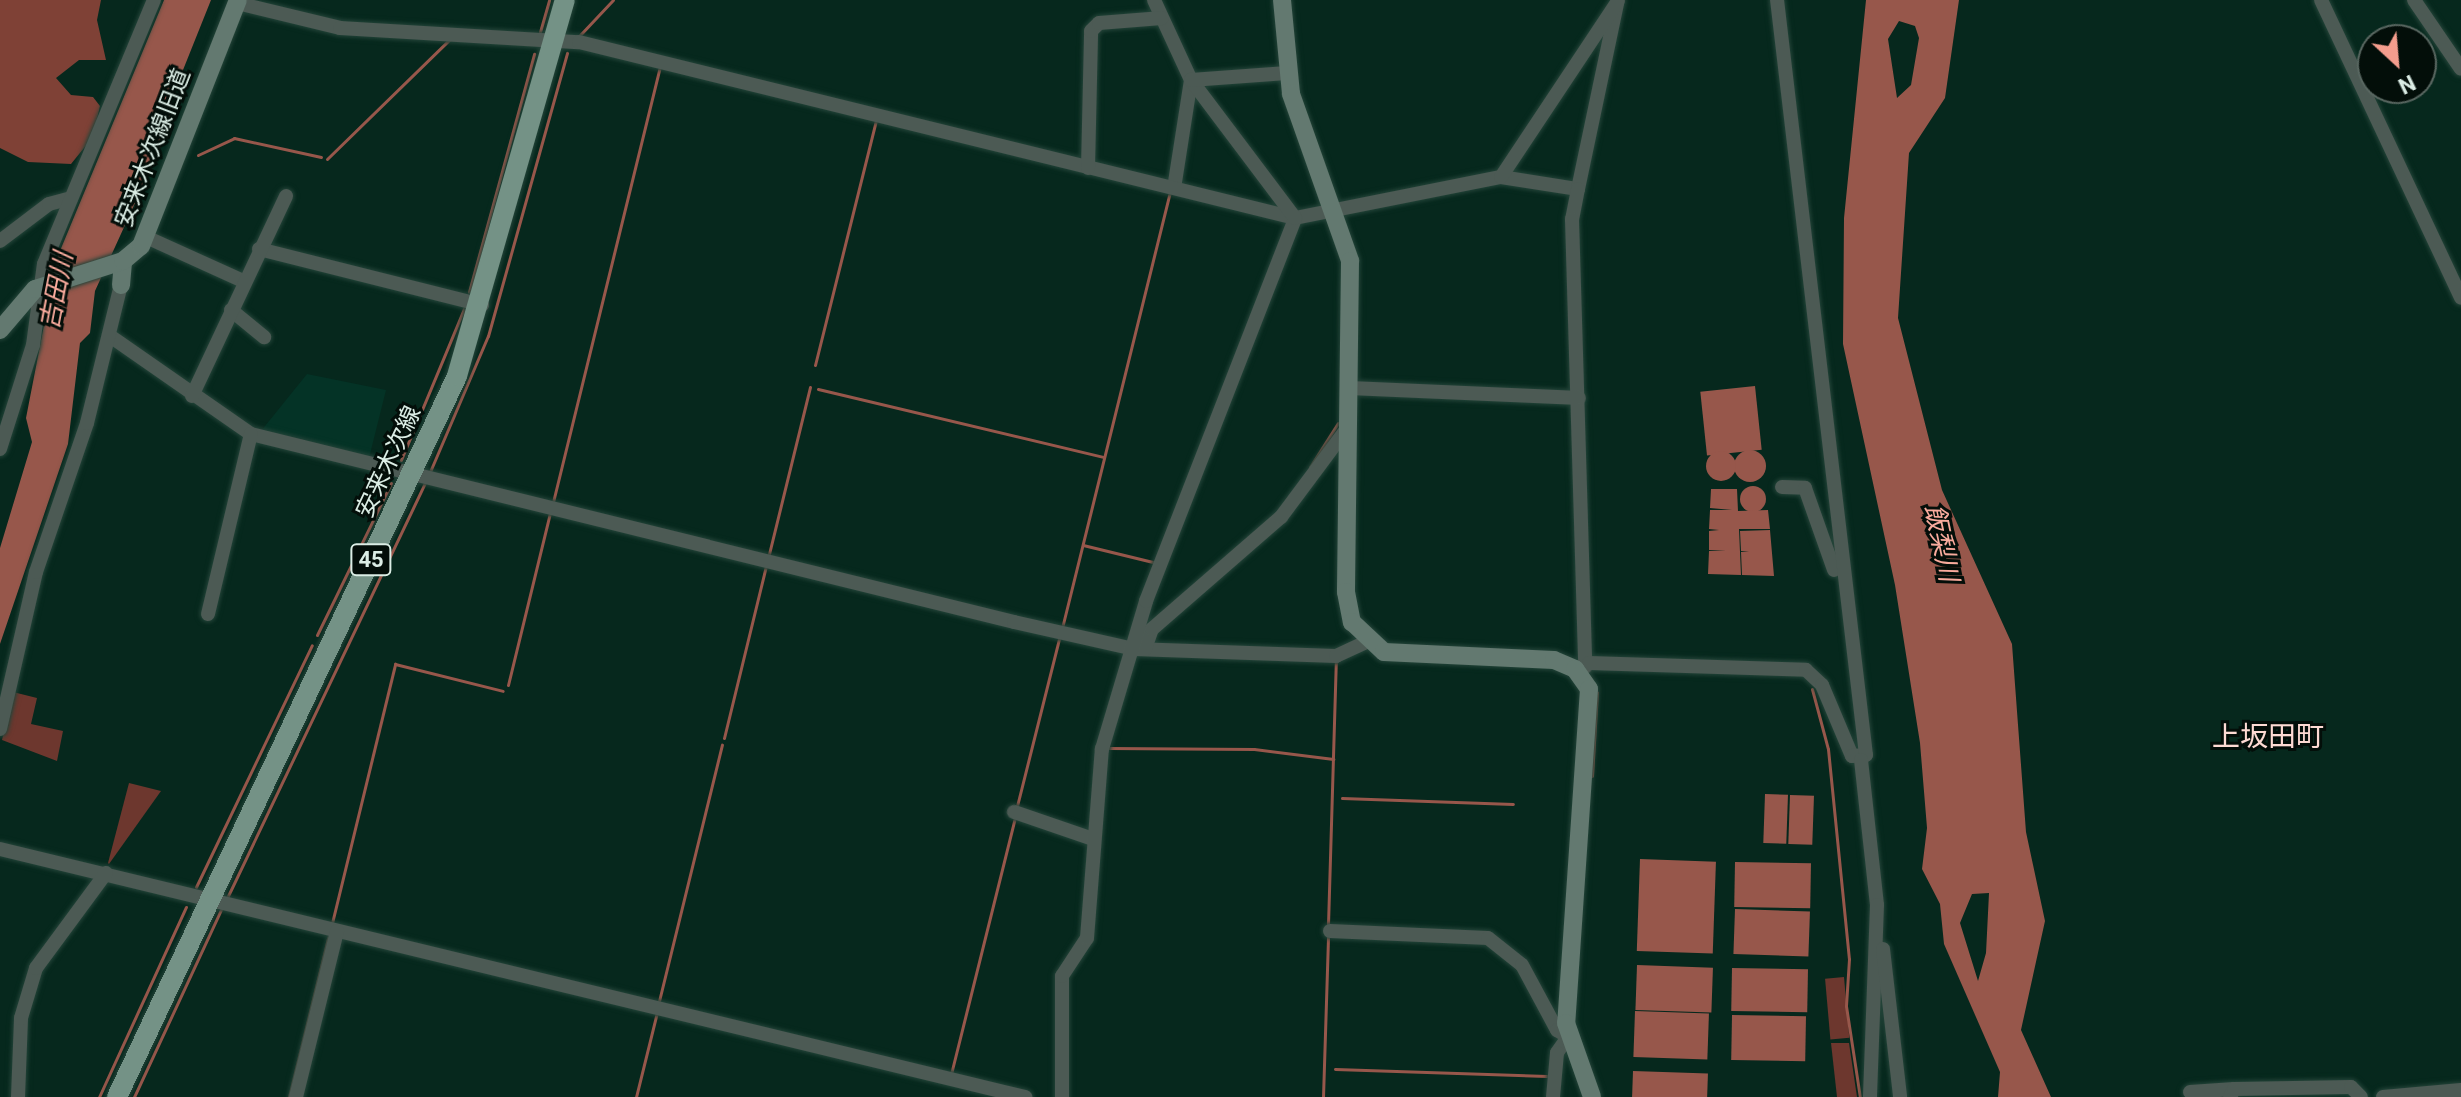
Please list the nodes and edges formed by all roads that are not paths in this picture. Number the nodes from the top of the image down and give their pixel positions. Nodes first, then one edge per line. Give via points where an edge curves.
1 (154, 0) edge
2 (565, 0) edge
3 (1154, 0) edge
4 (1282, 0) edge
5 (1618, 0) edge
6 (1777, 0) edge
7 (2321, 0) edge
8 (2414, 0) edge
9 (238, 2) edge
10 (1162, 18) junction
11 (555, 39) junction
12 (2461, 69) edge
13 (1287, 73) junction
14 (1191, 80) junction
15 (1088, 168) junction
16 (1501, 177) junction
17 (1174, 188) junction
18 (1578, 189) junction
19 (286, 196) dead end
20 (71, 198) junction
21 (1337, 209) junction
22 (1295, 218) junction
23 (146, 237) junction
24 (0, 241) edge
25 (259, 249) junction
26 (121, 262) junction
27 (243, 281) junction
28 (121, 285) joint
29 (40, 287) junction
30 (2461, 298) edge
31 (482, 305) junction
32 (231, 310) junction
33 (0, 330) edge
34 (110, 336) junction
35 (264, 337) dead end
36 (1351, 388) junction
37 (192, 396) junction
38 (1579, 398) junction
39 (1348, 427) junction
40 (251, 434) junction
41 (0, 449) edge
42 (412, 473) junction
43 (1782, 487) dead end
44 (1842, 584) junction
45 (208, 614) dead end
46 (1366, 642) junction
47 (1139, 649) junction
48 (1584, 668) junction
49 (0, 729) edge
50 (1861, 760) junction
51 (1014, 812) dead end
52 (1093, 839) junction
53 (0, 849) edge
54 (106, 873) junction
55 (208, 898) junction
56 (1877, 905) junction
57 (337, 931) junction
58 (1330, 931) dead end
59 (1568, 1037) junction
60 (2461, 1090) edge
61 (2190, 1092) dead end
62 (2232, 1093) edge
63 (18, 1097) edge
64 (117, 1097) edge
65 (296, 1097) edge
66 (1025, 1097) edge
67 (1062, 1097) edge
68 (1553, 1097) edge
69 (1592, 1097) edge
70 (1870, 1097) edge
71 (1900, 1097) edge
72 (2361, 1097) edge
73 (2383, 1097) edge

1 - 20 street
2 - 11 main road, 安来木次線 / 45
3 - 10 street
4 - 13 street
5 - 16 street
5 - 18 street
6 - 44 street
7 - 30 street
8 - 12 street
9 - 11 street via 354,29
9 - 23 street, 安来木次線旧道 via 164,175
10 - 14 street
10 - 15 street via 1093,27
11 - 15 street
11 - 31 main road, 安来木次線 / 45
13 - 14 street
13 - 21 street via 1299,124
14 - 17 street
14 - 22 street
15 - 17 street
16 - 18 street
16 - 21 street
17 - 22 street
18 - 38 street
19 - 25 street
20 - 24 street via 49,204
20 - 29 street
21 - 22 street
21 - 36 street via 1352,285
22 - 47 street
23 - 26 street, 安来木次線旧道
23 - 27 street
25 - 27 street
25 - 31 street
26 - 28 street
26 - 29 street, 安来木次線旧道
27 - 32 street
28 - 34 street
29 - 33 street
29 - 41 street via 33,345
31 - 42 main road, 安来木次線 / 45
32 - 35 street
32 - 37 street
34 - 37 street
34 - 49 street via 36,572
36 - 38 street
36 - 39 street
37 - 40 street
38 - 48 street
39 - 46 street via 1347,606
39 - 47 street via 1281,517 1152,629
40 - 42 street
40 - 45 street
42 - 47 street
42 - 55 main road, 安来木次線 / 45
43 - 44 street via 1805,488
44 - 50 street via 1866,751
46 - 47 street via 1336,656
46 - 48 street via 1398,655 1554,660
47 - 52 street via 1102,749
48 - 50 street via 1806,670 1822,685 1852,756
48 - 59 street via 1590,707
50 - 56 street
51 - 52 street
52 - 67 street via 1087,938 1062,976
53 - 54 street
54 - 55 street
54 - 63 street via 36,968 21,1018
55 - 57 street
55 - 64 main road, 安来木次線 / 45
56 - 70 street
56 - 71 street
57 - 65 street
57 - 66 street
58 - 59 street via 1488,938 1522,965 1557,1030
59 - 68 street via 1557,1053
59 - 69 street
60 - 73 street
61 - 62 street
62 - 72 street via 2351,1087

